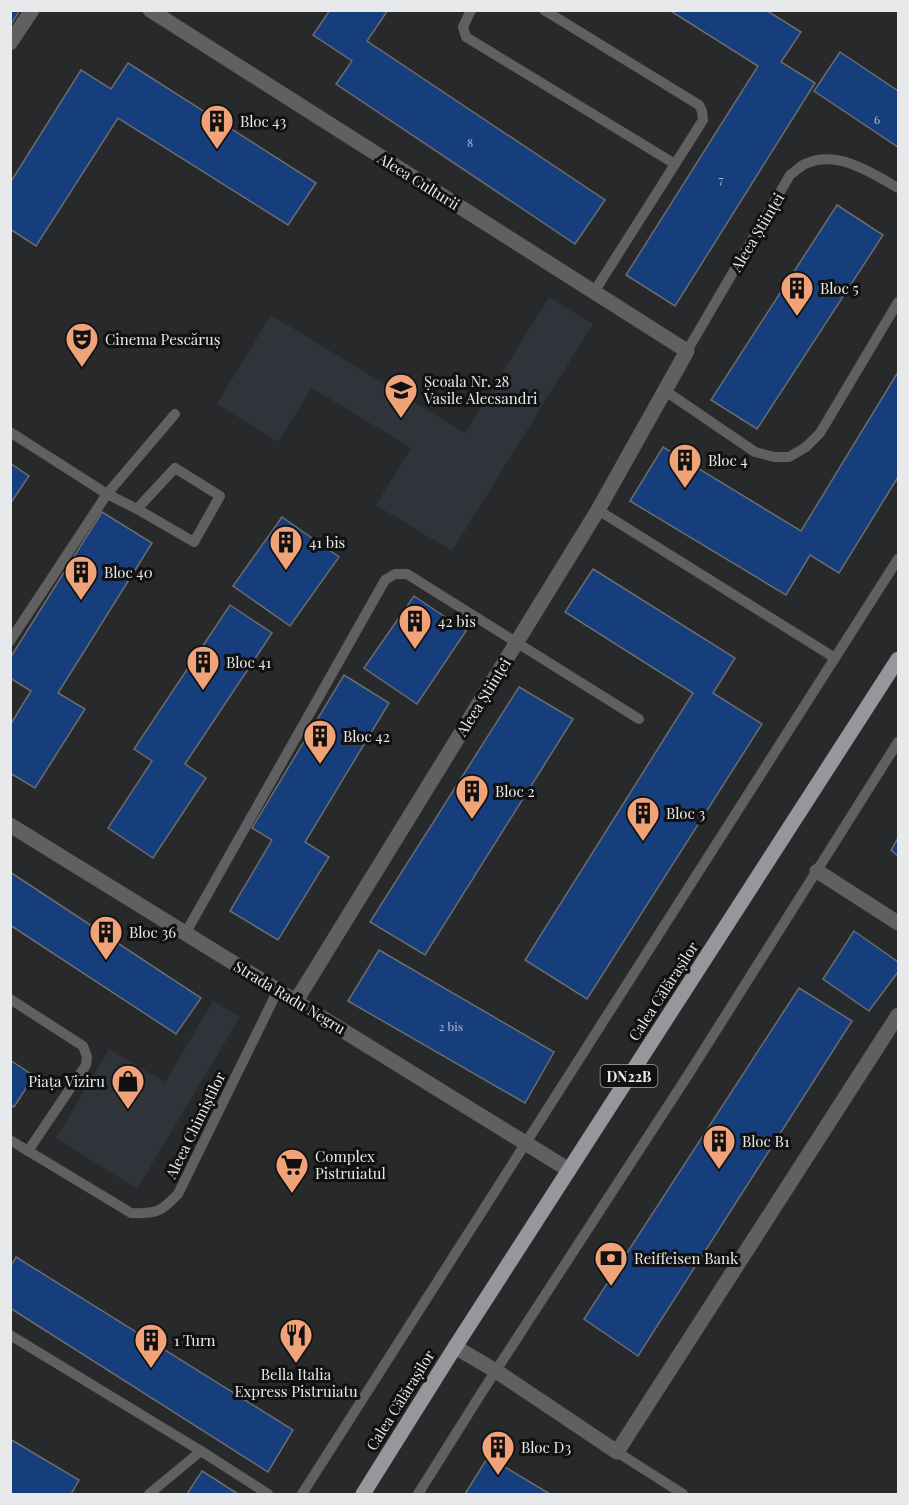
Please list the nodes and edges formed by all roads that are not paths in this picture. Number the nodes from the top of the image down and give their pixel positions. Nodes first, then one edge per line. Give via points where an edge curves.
1 (32, 10) edge
2 (150, 10) edge
3 (471, 10) edge
4 (544, 10) edge
5 (10, 43) edge
6 (675, 164) junction
7 (898, 188) edge
8 (594, 292) junction
9 (898, 302) edge
10 (687, 351) junction
11 (664, 390) junction
12 (175, 414) dead end
13 (10, 432) edge
14 (107, 494) junction
15 (136, 508) junction
16 (598, 510) junction
17 (898, 559) edge
18 (10, 640) edge
19 (516, 644) junction
20 (835, 658) junction
21 (898, 659) edge
22 (639, 719) dead end
23 (898, 742) edge
24 (10, 825) edge
25 (817, 872) junction
26 (898, 923) edge
27 (185, 934) junction
28 (278, 990) junction
29 (10, 999) edge
30 (297, 1000) junction
31 (898, 1015) edge
32 (10, 1140) edge
33 (526, 1143) junction
34 (28, 1151) junction
35 (569, 1170) junction
36 (10, 1335) edge
37 (455, 1347) junction
38 (496, 1371) junction
39 (201, 1451) junction
40 (617, 1452) junction
41 (149, 1494) edge
42 (268, 1494) edge
43 (302, 1494) edge
44 (363, 1494) edge
45 (418, 1494) edge
46 (682, 1494) edge

1 - 5 street
2 - 8 street, Aleea Culturii
3 - 6 lane via 463,27 466,37
4 - 6 lane via 699,105 703,120
6 - 8 lane
7 - 10 lane, Aleea Științei via 860,166 840,160 805,164 790,176
8 - 10 street, Aleea Culturii
9 - 11 lane via 820,433 789,457 756,452
10 - 11 street, Aleea Științei
11 - 16 street, Aleea Științei
12 - 14 lane
13 - 14 lane
14 - 15 lane
14 - 18 lane
15 - 15 lane via 194,542 220,496 175,468
16 - 19 street, Aleea Științei
16 - 20 lane
17 - 20 lane
19 - 22 lane
19 - 27 lane via 407,574 395,574 386,580
19 - 30 street, Aleea Științei
20 - 33 lane
21 - 35 main road, Calea Călărașilor / DN22B
23 - 25 lane
24 - 27 street, Strada Radu Negru
25 - 26 street
25 - 38 lane
27 - 28 street, Strada Radu Negru
28 - 30 street, Strada Radu Negru
28 - 34 lane, Aleea Chimiștilor via 178,1194 165,1208 152,1214 131,1213
29 - 34 lane via 83,1046 87,1057 86,1065
30 - 33 street, Strada Radu Negru
31 - 40 street
32 - 34 lane, Aleea Chimiștilor
33 - 35 street, Strada Radu Negru
33 - 43 lane
35 - 37 main road, Calea Călărașilor / DN22B
36 - 39 lane
37 - 38 street
37 - 44 main road, Calea Călărașilor / DN22B
38 - 40 street
38 - 45 lane
39 - 41 lane
39 - 42 lane
40 - 46 lane

